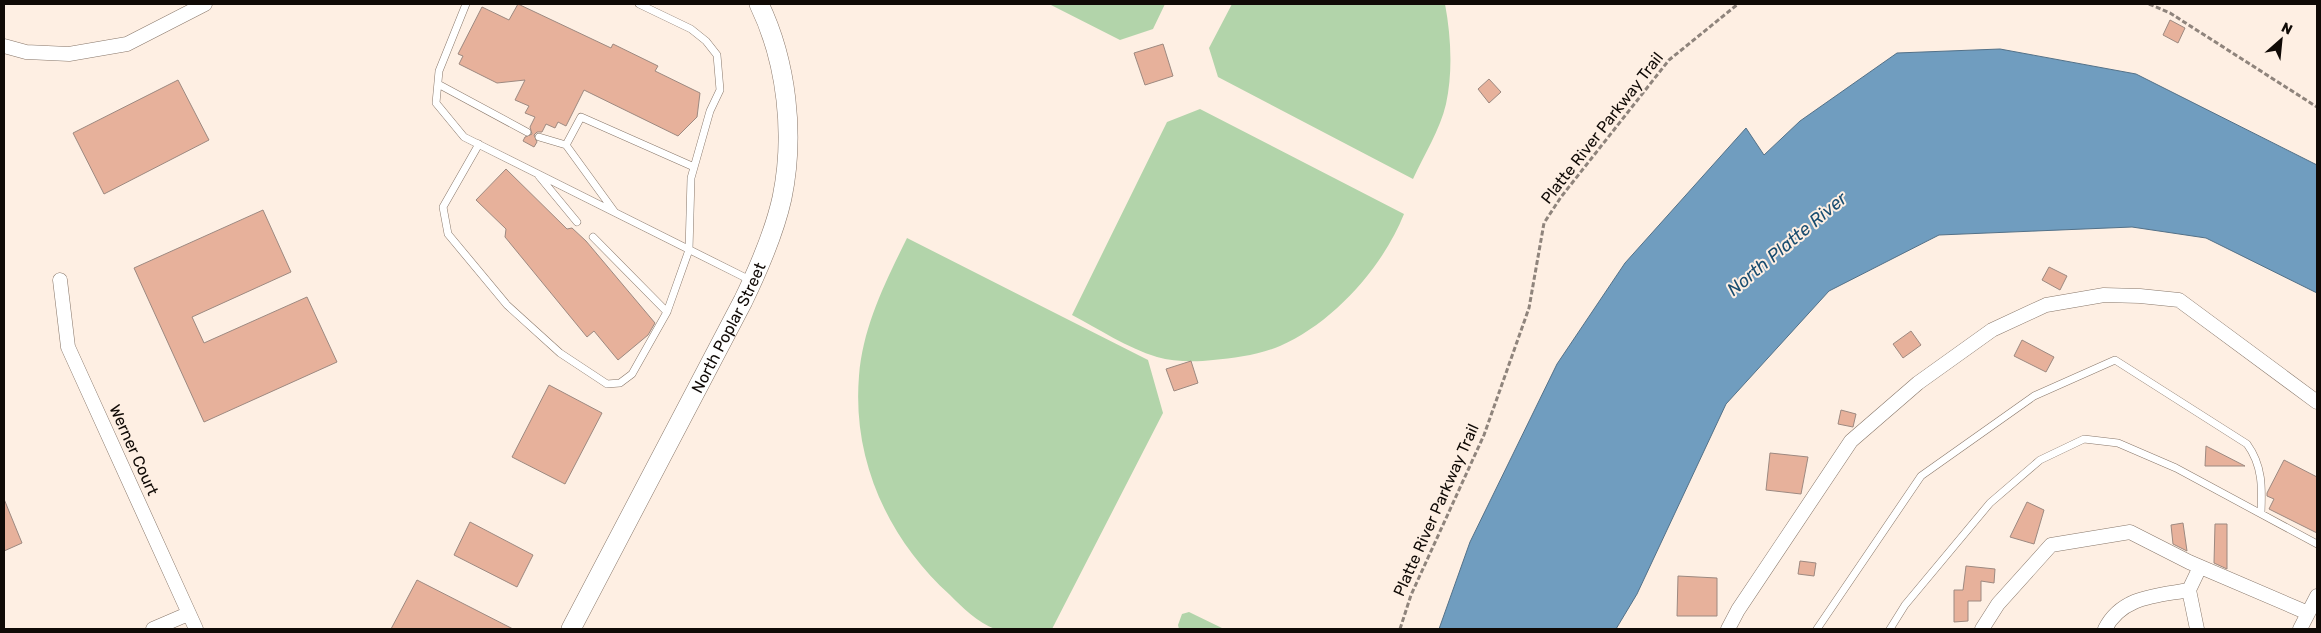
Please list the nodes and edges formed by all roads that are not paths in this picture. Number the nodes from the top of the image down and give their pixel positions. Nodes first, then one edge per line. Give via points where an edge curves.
1 (205, 4) edge
2 (466, 4) edge
3 (639, 4) edge
4 (759, 4) edge
5 (4, 46) edge
6 (438, 84) junction
7 (528, 132) dead end
8 (539, 137) dead end
9 (478, 144) junction
10 (566, 146) junction
11 (694, 168) junction
12 (537, 174) junction
13 (615, 213) junction
14 (577, 222) dead end
15 (593, 237) dead end
16 (689, 250) junction
17 (60, 280) dead end
18 (752, 282) junction
19 (667, 312) junction
20 (2317, 402) edge
21 (2261, 513) junction
22 (2317, 544) edge
23 (2200, 566) junction
24 (2189, 590) junction
25 (2317, 596) edge
26 (2308, 613) junction
27 (188, 614) junction
28 (155, 629) edge
29 (196, 629) edge
30 (571, 629) edge
31 (1728, 629) edge
32 (1817, 629) edge
33 (1890, 629) edge
34 (1982, 629) edge
35 (2106, 629) edge
36 (2197, 629) edge
37 (2300, 629) edge

1 - 5 street via 127,44 69,54 26,52
2 - 6 lane via 439,71
3 - 11 lane via 691,30 717,55 720,90 710,111
4 - 18 main road, North Poplar Street via 780,68 788,118 782,197
6 - 7 lane
6 - 9 lane via 436,103 464,137
8 - 10 lane
9 - 12 lane
9 - 19 lane via 443,207 448,234 508,305 560,353 607,384 620,383 632,374
10 - 11 lane via 581,117
10 - 13 lane
11 - 16 lane
12 - 13 lane
12 - 14 lane
13 - 16 lane
15 - 19 lane
16 - 18 lane
16 - 19 lane
17 - 27 street, Werner Court via 68,347
18 - 30 main road, North Poplar Street
20 - 31 street via 2179,300 2104,295 2046,305 1992,330 1918,384 1851,441
21 - 22 lane
21 - 32 lane via 2262,482 2256,456 2247,444 2115,360 2034,396 1921,476
21 - 33 lane via 2176,468 2118,443 2084,439 2040,460 1990,503 1905,605
23 - 24 street
23 - 26 street
23 - 34 street via 2130,532 2051,544 1998,604
24 - 35 street via 2138,599 2112,616
24 - 36 street
25 - 26 street
26 - 37 street
27 - 28 street
27 - 29 street, Werner Court

